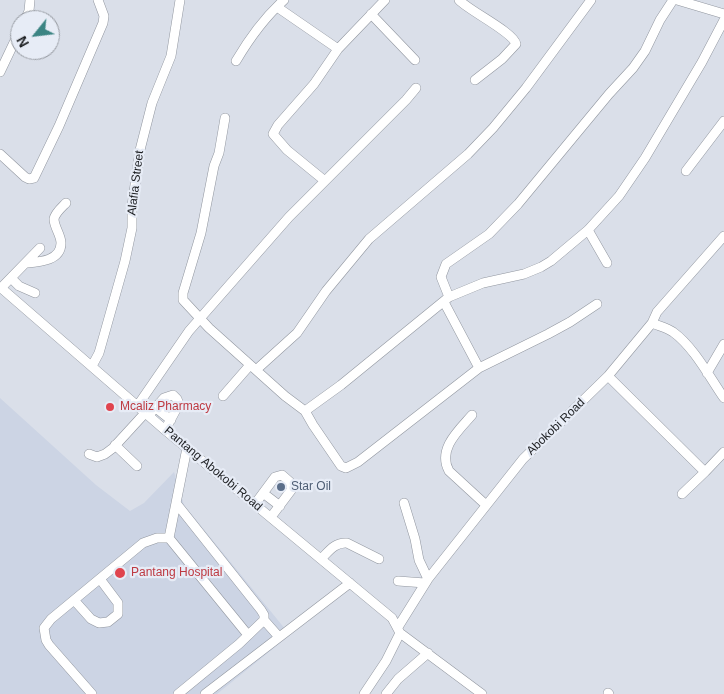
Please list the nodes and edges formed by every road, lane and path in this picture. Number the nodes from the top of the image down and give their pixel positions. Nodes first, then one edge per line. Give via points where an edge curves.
1 (98, 0) edge
2 (180, 0) edge
3 (284, 0) edge
4 (385, 0) edge
5 (459, 0) edge
6 (591, 0) edge
7 (673, 0) edge
8 (677, 0) edge
9 (277, 6) junction
10 (371, 14) junction
11 (724, 14) edge
12 (724, 20) edge
13 (338, 48) junction
14 (10, 51) edge
15 (415, 60) dead end
16 (236, 61) dead end
17 (0, 72) edge
18 (475, 80) dead end
19 (416, 88) dead end
20 (225, 118) dead end
21 (724, 121) edge
22 (0, 154) edge
23 (686, 170) dead end
24 (324, 181) junction
25 (66, 203) dead end
26 (588, 230) junction
27 (724, 236) edge
28 (40, 248) dead end
29 (26, 263) junction
30 (606, 263) dead end
31 (12, 278) junction
32 (0, 287) edge
33 (35, 293) dead end
34 (446, 300) junction
35 (597, 304) dead end
36 (200, 319) junction
37 (652, 323) junction
38 (724, 344) edge
39 (92, 366) junction
40 (253, 368) junction
41 (479, 368) junction
42 (707, 372) junction
43 (608, 376) junction
44 (223, 396) dead end
45 (724, 398) edge
46 (156, 408) junction
47 (144, 411) junction
48 (305, 411) junction
49 (472, 415) dead end
50 (171, 420) junction
51 (165, 430) junction
52 (115, 445) junction
53 (187, 448) junction
54 (724, 452) edge
55 (89, 454) dead end
56 (137, 466) dead end
57 (706, 472) junction
58 (263, 493) junction
59 (682, 494) dead end
60 (176, 503) junction
61 (404, 503) dead end
62 (255, 504) junction
63 (486, 505) junction
64 (280, 506) junction
65 (271, 518) junction
66 (169, 538) junction
67 (321, 559) junction
68 (379, 559) dead end
69 (100, 579) junction
70 (398, 581) dead end
71 (427, 581) junction
72 (350, 583) junction
73 (74, 600) junction
74 (264, 620) junction
75 (399, 630) junction
76 (248, 635) junction
77 (279, 637) junction
78 (428, 653) junction
79 (368, 692) edge
80 (92, 694) edge
81 (178, 694) edge
82 (205, 694) edge
83 (386, 694) edge
84 (482, 694) edge

1 - 22 street via 103,23 34,178 25,177
2 - 39 street, Alafia Street via 171,56 152,103 140,150 132,228 125,261 99,353
3 - 9 street
4 - 10 street
5 - 18 street via 511,35 516,44 502,60
6 - 40 street via 493,128 468,154 369,239 326,291 297,333
7 - 34 street via 633,68 538,182 489,234 446,264 441,276
8 - 11 street
9 - 13 street
9 - 16 street
10 - 13 street
10 - 15 street
12 - 26 street via 644,158 619,196
13 - 24 street via 314,84 273,134
14 - 17 street
19 - 24 street
20 - 36 street via 201,233 183,296
21 - 23 street
24 - 36 street
25 - 29 street via 54,220 61,243 58,253 42,262
26 - 30 street
26 - 34 street via 541,267 483,283
27 - 37 street, Abokobi Road
28 - 29 street
29 - 31 street
31 - 32 street
31 - 33 street via 19,286
32 - 39 street, Pantang Abokobi Road
34 - 41 street
34 - 48 street
35 - 41 street via 570,322
36 - 40 street
36 - 47 street via 186,335
37 - 42 street via 677,335
37 - 43 street, Abokobi Road
38 - 42 street
39 - 47 street, Pantang Abokobi Road
40 - 44 street
40 - 48 street
41 - 48 street via 346,468 338,462
42 - 45 street
43 - 57 street
43 - 63 street, Abokobi Road via 523,459
46 - 47 street
46 - 50 street
46 - 50 street via 164,398 174,395 179,404
47 - 51 street, Pantang Abokobi Road
47 - 52 street
49 - 63 street via 448,446 445,464 448,471
50 - 51 street
51 - 53 street, Pantang Abokobi Road
52 - 55 street via 101,456
52 - 56 street
53 - 60 street
53 - 62 street, Pantang Abokobi Road
54 - 57 street
57 - 59 street
58 - 62 street
58 - 64 street
58 - 64 street via 275,477 282,475 292,489
60 - 66 street
60 - 74 street via 261,610
61 - 71 street
62 - 65 street, Pantang Abokobi Road
63 - 71 street, Abokobi Road
64 - 65 street
65 - 67 street, Pantang Abokobi Road
66 - 69 street via 143,543
66 - 76 street
67 - 68 street via 342,543
67 - 72 street, Pantang Abokobi Road
69 - 73 street
69 - 73 street via 118,603 118,614 108,622 98,624
70 - 71 street
71 - 75 street, Abokobi Road
72 - 75 street, Pantang Abokobi Road via 392,618
72 - 77 street
73 - 80 street via 44,628 46,640
74 - 76 street
74 - 77 street
75 - 78 street, Pantang Abokobi Road
75 - 79 street, Abokobi Road
76 - 81 street
77 - 82 street
78 - 83 street
78 - 84 street, Pantang Abokobi Road

